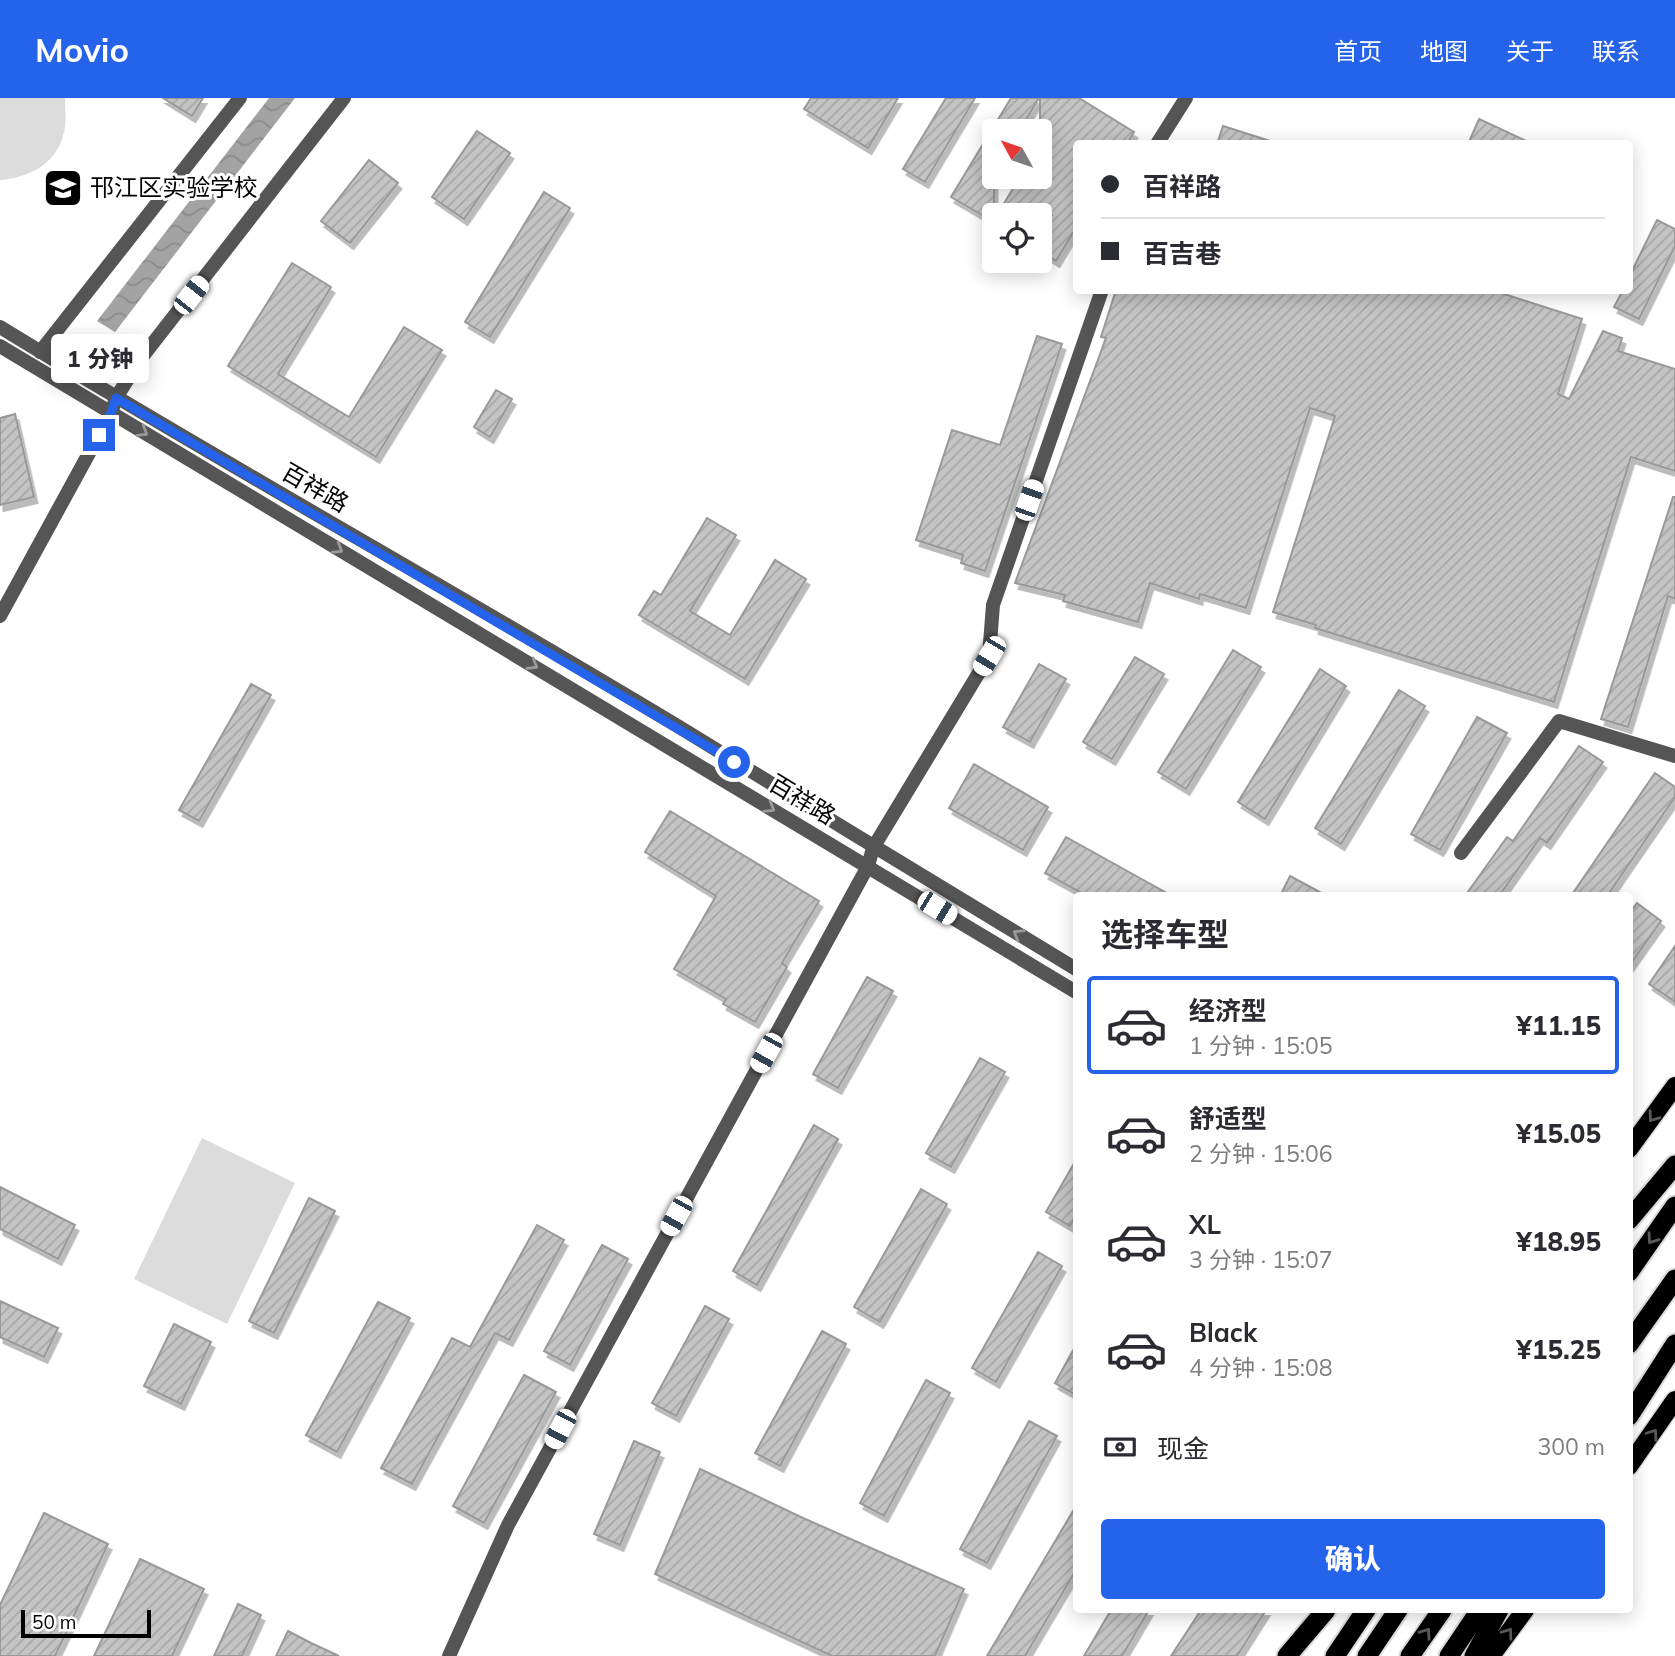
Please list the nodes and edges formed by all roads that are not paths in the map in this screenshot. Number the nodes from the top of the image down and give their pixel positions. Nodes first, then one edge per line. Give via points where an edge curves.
1 (240, 98) edge
2 (344, 98) edge
3 (1186, 98) edge
4 (1160, 140) edge
5 (1101, 294) edge
6 (0, 327) edge
7 (0, 346) edge
8 (40, 352) junction
9 (116, 398) junction
10 (111, 413) junction
11 (0, 616) edge
12 (1675, 756) edge
13 (873, 848) junction
14 (1461, 853) dead end
15 (868, 866) junction
16 (1073, 967) edge
17 (1073, 990) edge
18 (1675, 1086) edge
19 (1633, 1144) edge
20 (1669, 1173) edge
21 (1675, 1206) edge
22 (1633, 1215) edge
23 (1633, 1224) edge
24 (1633, 1266) edge
25 (1675, 1279) edge
26 (1675, 1328) edge
27 (1633, 1338) edge
28 (1675, 1344) edge
29 (1633, 1387) edge
30 (1675, 1400) edge
31 (1633, 1410) edge
32 (1633, 1460) edge
33 (1313, 1613) edge
34 (1323, 1613) edge
35 (1364, 1613) edge
36 (1396, 1613) edge
37 (1440, 1613) edge
38 (1478, 1613) edge
39 (1497, 1613) edge
40 (1523, 1613) edge
41 (449, 1656) edge
42 (1286, 1656) edge
43 (1335, 1656) edge
44 (1367, 1656) edge
45 (1410, 1656) edge
46 (1449, 1656) edge
47 (1474, 1656) edge
48 (1491, 1656) edge

1 - 8 street
2 - 9 street via 139,361
3 - 4 street
5 - 13 street via 993,605 989,656
6 - 8 street, 百祥路
7 - 10 street, 百祥路
8 - 9 street, 百祥路
9 - 10 street
9 - 13 street, 百祥路 via 688,733
10 - 11 street
10 -> 15 street, 百祥路
12 - 14 street via 1559,721
13 - 15 street
16 -> 13 street, 百祥路
15 - 17 street, 百祥路
15 - 41 street via 508,1525
18 -> 19 main road
20 - 22 highway
20 - 23 highway
21 -> 24 highway
25 - 27 highway
26 - 29 highway
28 - 31 highway
32 -> 30 main road
33 - 42 main road
34 - 42 highway
35 - 43 highway
36 - 44 highway
45 -> 37 highway
38 - 46 highway
39 - 47 highway
48 -> 40 main road

